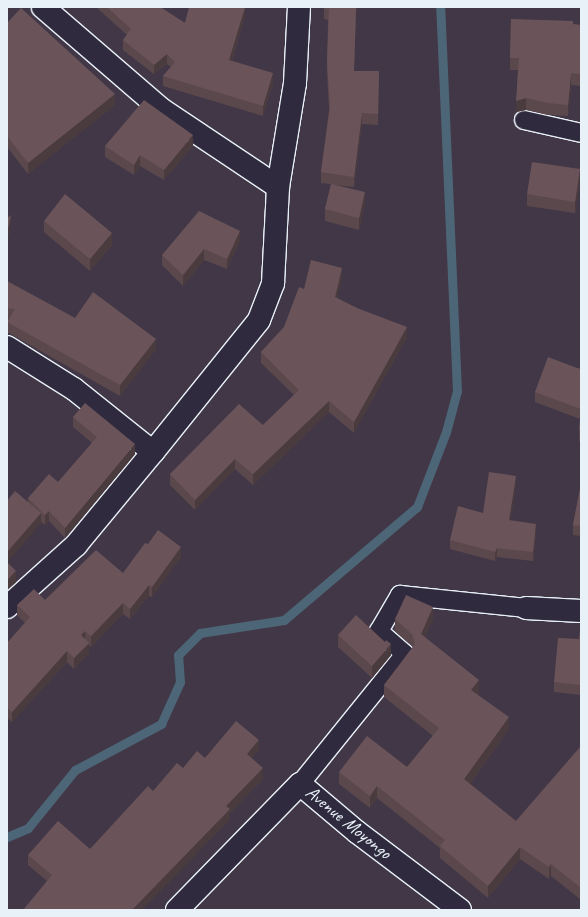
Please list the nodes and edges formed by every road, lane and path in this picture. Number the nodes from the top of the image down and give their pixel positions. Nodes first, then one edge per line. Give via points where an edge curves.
1 (43, 7) edge
2 (299, 7) edge
3 (524, 120) dead end
4 (581, 133) edge
5 (278, 187) junction
6 (7, 347) edge
7 (153, 452) junction
8 (7, 607) edge
9 (526, 608) joint
10 (581, 611) edge
11 (300, 784) junction
12 (176, 910) edge
13 (460, 910) edge

1 - 5 street via 161,109
2 - 5 street via 295,83
3 - 4 lane
5 - 7 street via 273,283 259,320
6 - 7 street via 74,389
7 - 8 street via 76,545
9 - 10 street
9 - 11 lane via 400,594 379,631 405,654
11 - 12 street, Avenue Moyongo
11 - 13 street, Avenue Moyongo via 357,832

